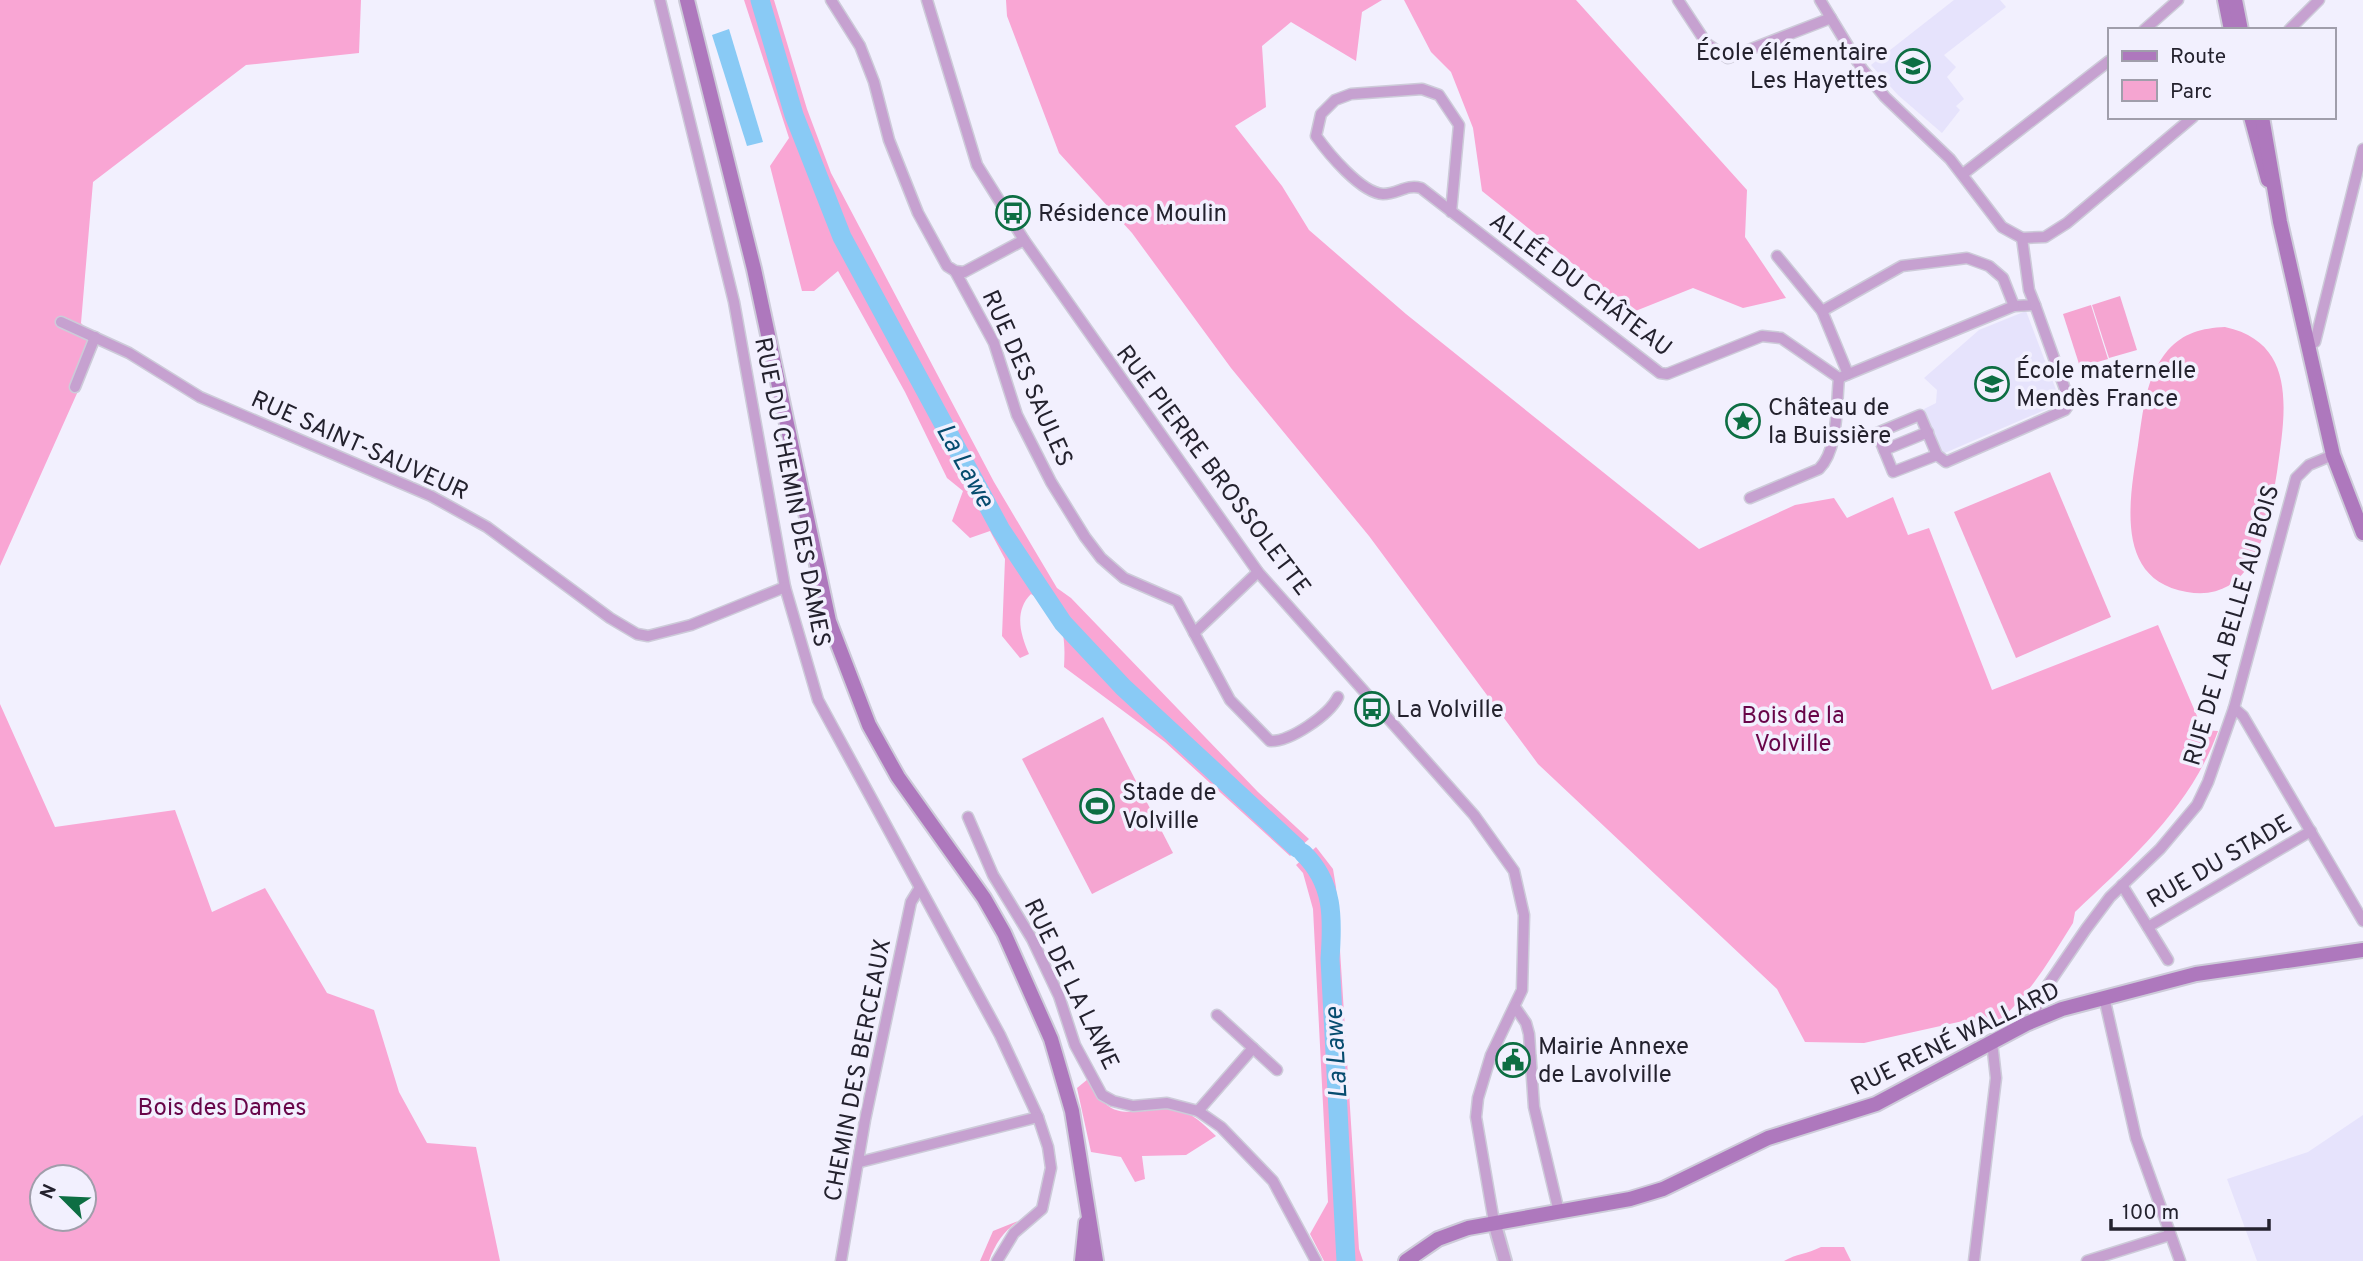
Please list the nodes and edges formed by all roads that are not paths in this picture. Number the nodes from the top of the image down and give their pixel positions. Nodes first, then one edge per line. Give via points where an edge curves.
1 (660, 0) edge
2 (687, 0) edge
3 (831, 0) edge
4 (927, 0) edge
5 (1678, 0) edge
6 (2178, 0) edge
7 (2225, 0) edge
8 (2235, 0) edge
9 (2319, 0) edge
10 (1821, 1) edge
11 (1831, 19) junction
12 (2146, 28) edge
13 (2231, 28) edge
14 (2241, 28) edge
15 (2291, 28) edge
16 (2108, 62) edge
17 (2191, 119) edge
18 (2251, 119) edge
19 (2262, 119) edge
20 (2363, 149) edge
21 (1963, 174) junction
22 (2276, 205) junction
23 (1451, 212) junction
24 (2022, 238) junction
25 (1024, 240) junction
26 (1777, 256) dead end
27 (955, 271) junction
28 (2035, 305) junction
29 (2014, 306) junction
30 (1822, 311) junction
31 (61, 322) dead end
32 (95, 337) junction
33 (2307, 346) junction
34 (1844, 376) junction
35 (75, 387) dead end
36 (1928, 432) junction
37 (1884, 450) junction
38 (1937, 455) junction
39 (2333, 455) junction
40 (1750, 498) dead end
41 (2363, 533) edge
42 (1258, 572) junction
43 (785, 587) junction
44 (1194, 633) junction
45 (1338, 697) dead end
46 (2234, 708) junction
47 (968, 817) dead end
48 (2311, 831) junction
49 (2122, 885) junction
50 (919, 889) junction
51 (2363, 921) edge
52 (2148, 926) junction
53 (2363, 950) edge
54 (2168, 960) dead end
55 (2104, 997) junction
56 (1515, 1007) junction
57 (1217, 1015) dead end
58 (2035, 1020) junction
59 (1992, 1042) junction
60 (1253, 1048) junction
61 (1277, 1070) dead end
62 (1198, 1111) junction
63 (1038, 1117) junction
64 (860, 1162) junction
65 (1087, 1207) junction
66 (1559, 1212) junction
67 (1494, 1223) junction
68 (2170, 1235) junction
69 (841, 1261) edge
70 (997, 1261) edge
71 (1082, 1261) edge
72 (1096, 1261) edge
73 (1316, 1261) edge
74 (1406, 1261) edge
75 (1505, 1261) edge
76 (1974, 1261) edge
77 (2087, 1261) edge
78 (2180, 1261) edge

1 - 43 street, RUE DU CHEMIN DES DAMES via 733,302
2 - 65 main road via 754,269 829,621 869,724 898,776 984,898 1026,981 1051,1039 1072,1111
3 - 27 street, RUE DES SAULES via 860,46 918,213 947,266
4 - 25 street, RUE PIERRE BROSSOLETTE via 977,165
5 - 11 street via 1707,44 1728,58
6 - 12 street
7 - 13 main road
8 - 14 main road
9 - 15 street
10 - 11 street
11 - 21 street via 1885,97
16 - 21 street
17 - 24 street via 2067,223 2045,237
18 - 22 main road
19 - 22 main road
20 - 33 street via 2315,342
21 - 24 street via 2002,227
22 - 33 main road
23 - 23 street, ALLÉE DU CHÂTEAU via 1412,185 1385,194 1374,191 1333,160 1316,136 1321,114 1335,100 1367,91 1422,89 1439,95 1459,125
23 - 34 street, ALLÉE DU CHÂTEAU via 1660,373 1762,336 1781,338
24 - 28 street
25 - 27 street via 964,272
25 - 42 street, RUE PIERRE BROSSOLETTE
26 - 30 street
27 - 44 street, RUE DES SAULES via 994,343 1017,415 1085,537 1124,578 1170,596
28 - 29 street
28 - 38 street via 2070,403 2065,410 1946,462
29 - 30 street via 2003,278 1989,266 1967,258 1909,263
29 - 34 street
30 - 34 street
31 - 32 street, RUE SAINT-SAUVEUR
32 - 35 street
32 - 43 street, RUE SAINT-SAUVEUR via 200,397 431,496 486,527 637,634 648,636 691,625
33 - 39 main road
34 - 40 street via 1825,463
36 - 37 street
36 - 37 street via 1920,415 1877,433
36 - 38 street
37 - 38 street via 1893,472
39 - 41 main road
39 - 46 street, RUE DE LA BELLE AU BOIS via 2309,465 2296,478
42 - 44 street
42 - 56 street, RUE PIERRE BROSSOLETTE via 1474,815 1514,871 1524,915 1525,968
43 - 50 street, RUE DU CHEMIN DES DAMES via 818,700
44 - 45 street via 1230,700 1270,741 1282,742 1333,708
46 - 48 street
46 - 49 street, RUE DE LA BELLE AU BOIS via 2196,805
47 - 62 street, RUE DE LA LAWE via 993,876 1032,939 1059,996 1075,1045 1102,1095 1133,1105 1167,1103
48 - 51 street
48 - 52 street, RUE DU STADE
49 - 52 street
49 - 58 street, RUE DE LA BELLE AU BOIS via 2043,992
50 - 63 street, RUE DU CHEMIN DES DAMES via 1000,1035
50 - 64 street, CHEMIN DES BERCEAUX via 911,902
52 - 54 street
53 - 55 main road, RUE RENÉ WALLARD via 2229,967
55 - 58 main road, RUE RENÉ WALLARD
55 - 68 street via 2136,1138
56 - 66 street via 1529,1034 1534,1107
56 - 67 street, RUE PIERRE BROSSOLETTE via 1493,1049 1478,1098 1479,1138
57 - 60 street
58 - 59 main road, RUE RENÉ WALLARD
59 - 66 main road, RUE RENÉ WALLARD via 1876,1104 1768,1138 1663,1189
59 - 76 street via 1996,1078
60 - 61 street
60 - 62 street
62 - 73 street, RUE DE LA LAWE via 1238,1143 1273,1181
63 - 64 street
63 - 70 street, RUE DU CHEMIN DES DAMES via 1051,1160 1046,1195 1042,1209 1014,1233
64 - 69 street, CHEMIN DES BERCEAUX
65 - 71 main road
65 - 72 main road
66 - 67 main road, RUE RENÉ WALLARD
67 - 74 main road, RUE RENÉ WALLARD via 1455,1232
67 - 75 street
68 - 77 street
68 - 78 street

